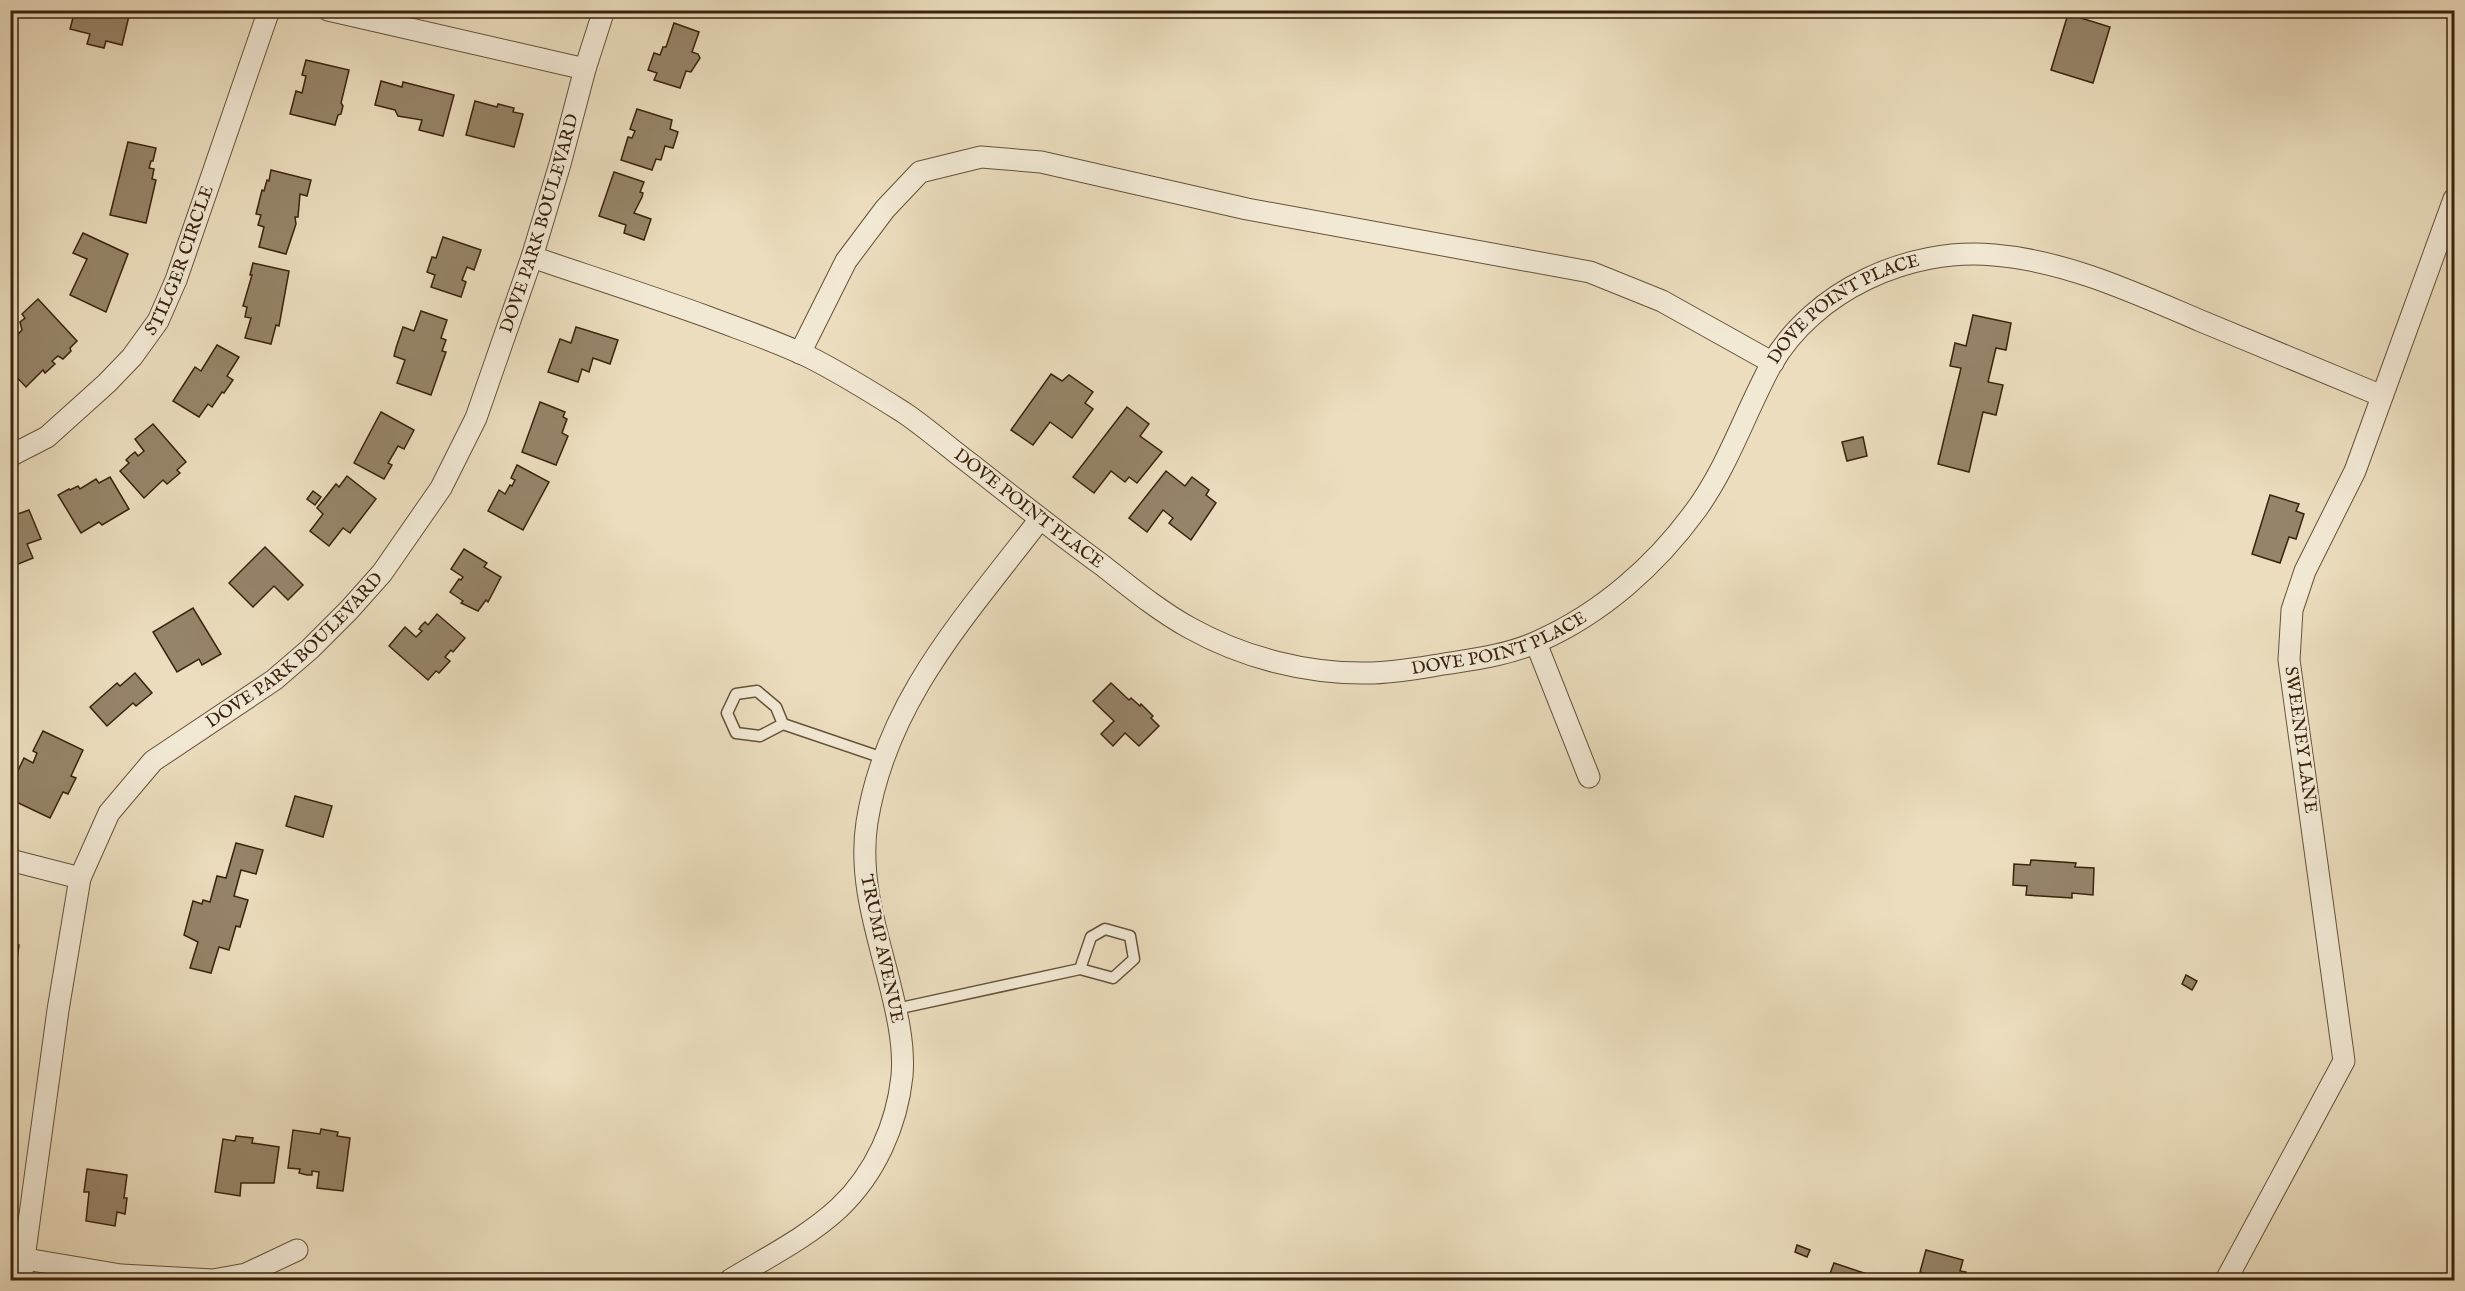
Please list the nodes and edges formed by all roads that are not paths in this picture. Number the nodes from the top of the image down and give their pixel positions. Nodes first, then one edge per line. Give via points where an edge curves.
1 (269, 10) edge
2 (328, 10) edge
3 (604, 10) edge
4 (585, 69) junction
5 (2454, 199) edge
6 (532, 257) junction
7 (800, 353) junction
8 (1773, 363) junction
9 (2382, 396) junction
10 (10, 456) edge
11 (1040, 519) junction
12 (1536, 643) junction
13 (783, 724) junction
14 (883, 758) junction
15 (1589, 777) dead end
16 (10, 860) edge
17 (80, 878) junction
18 (1080, 969) junction
19 (896, 1009) junction
20 (297, 1250) dead end
21 (26, 1259) junction
22 (21, 1281) edge
23 (730, 1281) edge
24 (2226, 1281) edge

1 - 10 street, STILGER CIRCLE via 176,280 158,321 132,357 77,412 46,437
2 - 4 street
3 - 4 street, DOVE PARK BOULEVARD
4 - 6 street, DOVE PARK BOULEVARD
5 - 9 street, SWEENEY LANE
6 - 7 street, DOVE POINT PLACE
6 - 17 street, DOVE PARK BOULEVARD via 476,418 441,488 394,556 349,610 283,672 153,761 109,813
7 - 8 street via 846,261 885,209 920,172 981,157 1041,162 1247,209 1590,272 1662,302
7 - 11 street, DOVE POINT PLACE via 905,413
8 - 9 street, DOVE POINT PLACE via 1794,333 1821,308 1883,271 1916,261 1989,254 2053,265 2095,278
8 - 12 street, DOVE POINT PLACE via 1718,476 1663,550 1602,605
9 - 24 street, SWEENEY LANE via 2355,471 2306,571 2292,610 2289,660 2344,1061
11 - 12 street, DOVE POINT PLACE via 1191,629 1286,665 1369,673 1502,654
11 - 14 street, TRUMP AVENUE via 918,682
12 - 15 street
13 - 13 lane via 776,707 757,692 736,694 727,713 736,733 760,736
13 - 14 lane
14 - 19 street, TRUMP AVENUE via 867,823 864,874
16 - 17 street
17 - 21 street, DOVE PARK BOULEVARD via 58,1010
18 - 18 lane via 1113,978 1134,959 1130,936 1105,929 1091,937
18 - 19 lane
19 - 23 street, TRUMP AVENUE via 902,1074 878,1159 838,1209
20 - 21 street via 246,1274 213,1280 121,1275
21 - 22 street, DOVE PARK BOULEVARD

